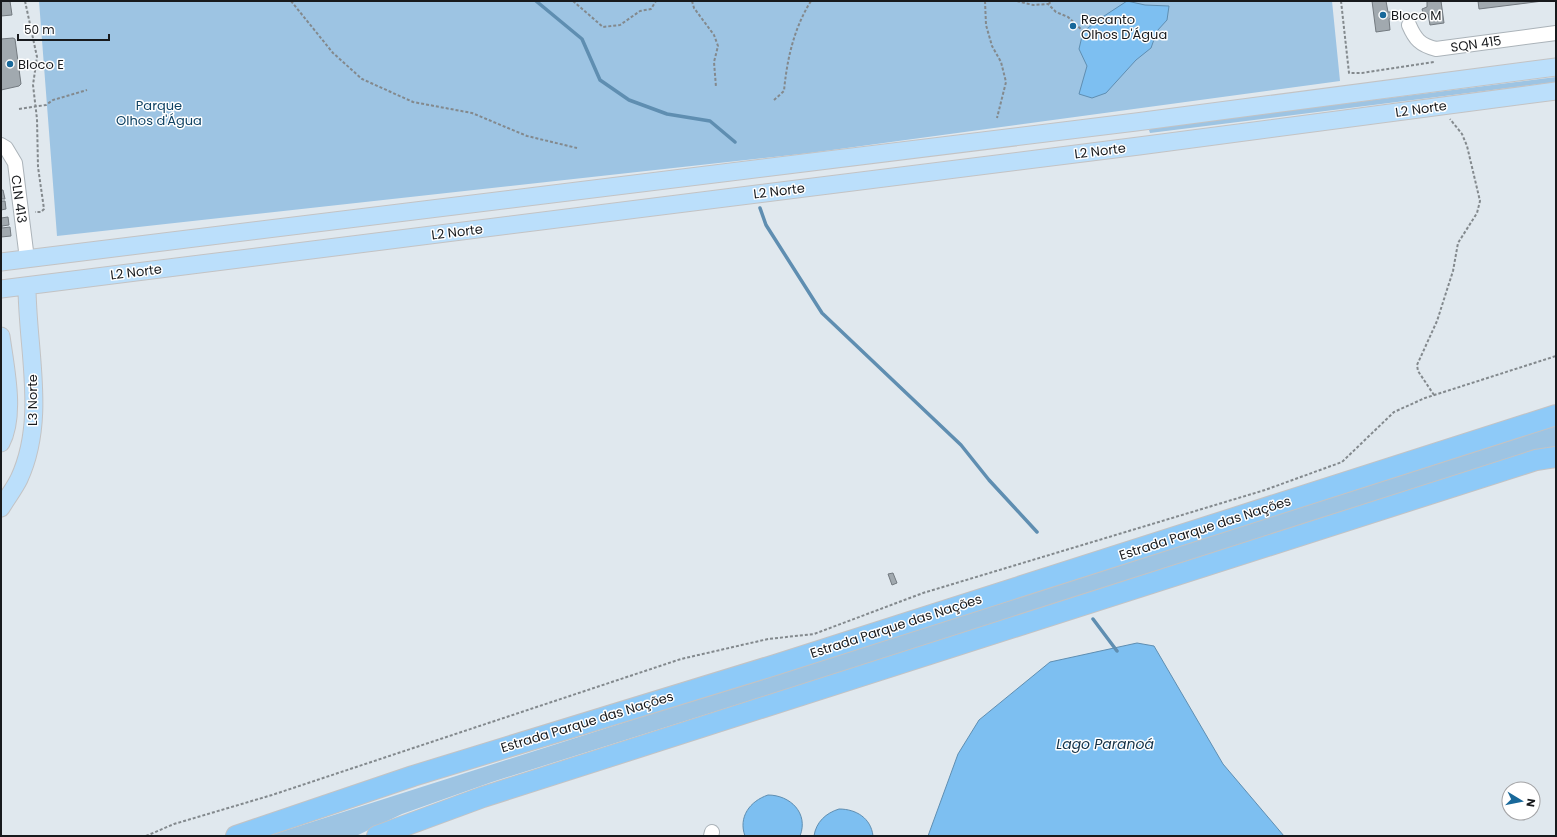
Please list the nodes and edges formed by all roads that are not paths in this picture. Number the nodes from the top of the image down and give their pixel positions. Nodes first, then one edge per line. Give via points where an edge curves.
1 (1409, 25) dead end
2 (1556, 33) edge
3 (1556, 67) edge
4 (1556, 91) edge
5 (1136, 122) junction
6 (1, 145) edge
7 (1139, 146) junction
8 (27, 258) junction
9 (1, 262) edge
10 (27, 286) junction
11 (1, 289) edge
12 (1, 336) edge
13 (1556, 415) edge
14 (1, 443) edge
15 (1556, 457) edge
16 (1, 508) edge
17 (236, 836) edge
18 (377, 836) edge

1 - 2 street, SQN 415 via 1414,38 1424,46 1436,49
3 - 5 main road, L2 Norte
4 - 7 main road, L2 Norte
5 - 7 main road
5 - 8 main road, L2 Norte
6 - 8 street, CLN 413 via 6,148 15,163
7 - 10 main road, L2 Norte
8 - 9 main road, L2 Norte
10 - 11 main road, L2 Norte
10 - 16 main road, L3 Norte via 34,420 29,450 19,480
12 - 14 main road, L3 Norte via 9,396 7,420
13 - 17 highway, Estrada Parque das Nações via 775,665 413,776
15 - 18 highway via 1536,460 498,792

